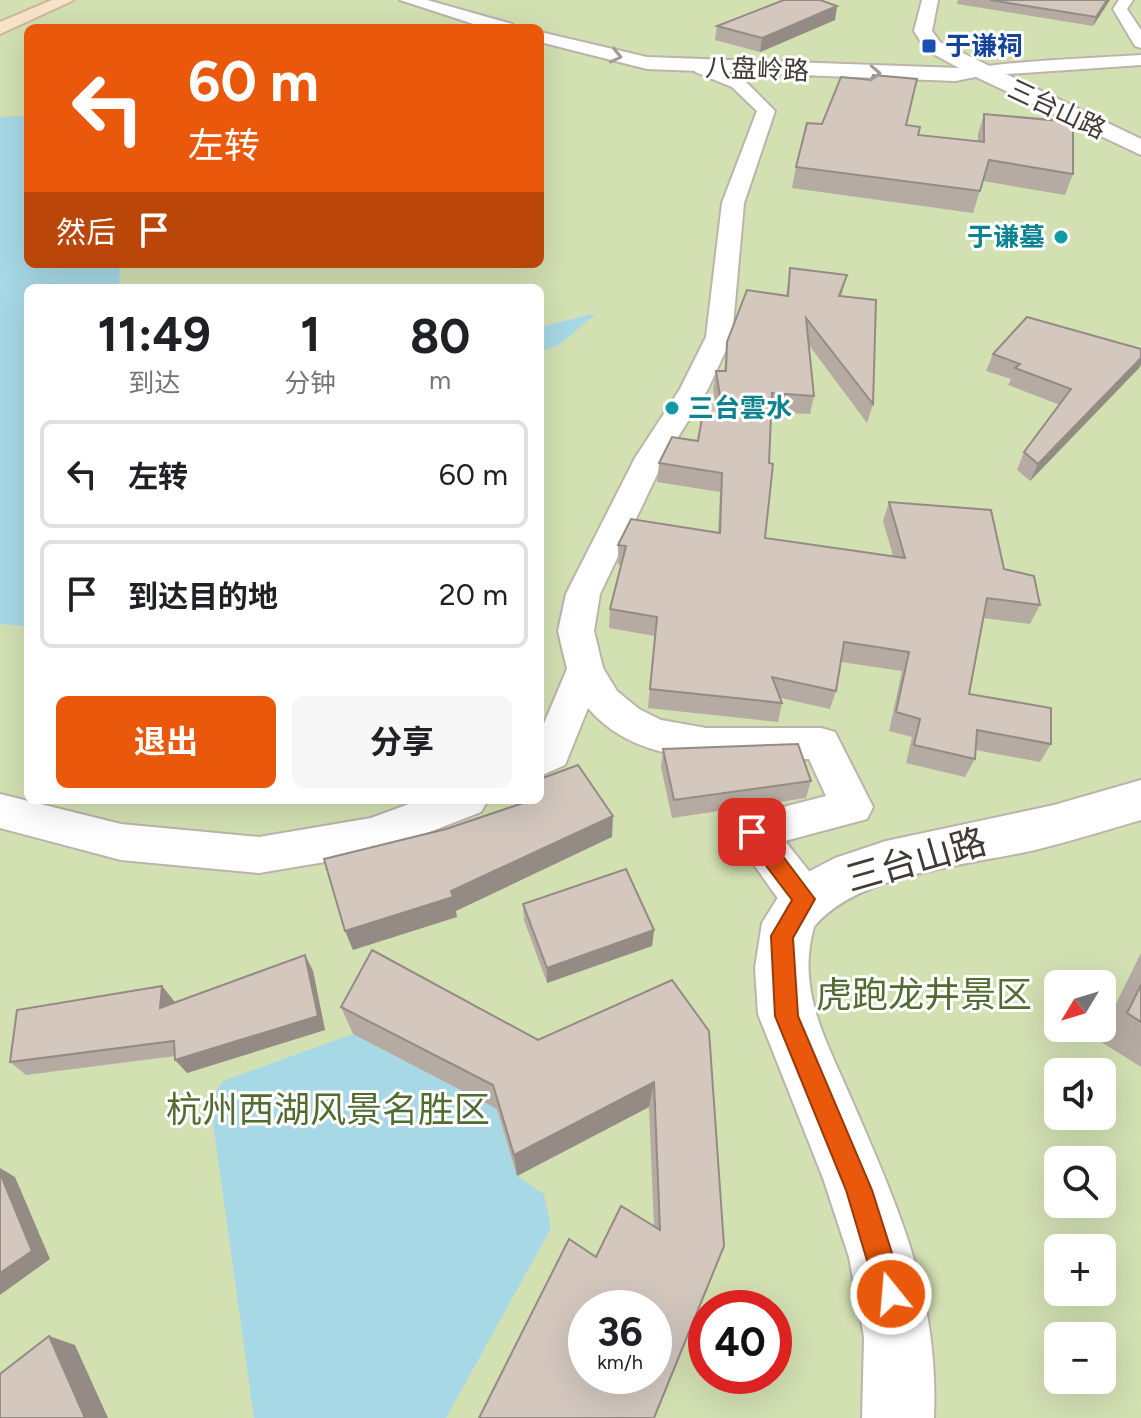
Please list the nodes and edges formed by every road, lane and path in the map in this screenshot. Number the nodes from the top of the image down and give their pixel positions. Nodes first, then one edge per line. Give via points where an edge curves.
1 (408, 0) edge
2 (930, 0) edge
3 (1126, 0) edge
4 (75, 3) edge
5 (39, 24) edge
6 (492, 24) edge
7 (0, 29) edge
8 (24, 32) edge
9 (544, 38) edge
10 (0, 42) edge
11 (1141, 43) edge
12 (1141, 60) edge
13 (701, 68) junction
14 (977, 71) junction
15 (1141, 148) edge
16 (585, 669) junction
17 (544, 758) edge
18 (1141, 800) edge
19 (457, 804) edge
20 (0, 811) edge
21 (804, 899) junction
22 (898, 1418) edge

1 - 6 street
2 - 14 street, 三台山路 via 923,31 942,52
3 - 11 street via 1120,9
4 - 5 main road
4 - 7 main road
8 - 10 main road
9 -> 13 street, 八盘岭路 via 647,63
12 - 14 street
13 -> 14 street, 八盘岭路 via 955,75
13 - 16 street via 754,92 766,111 733,203 719,337 694,389 650,458 583,594 576,631
14 - 15 street, 三台山路
16 - 17 street via 551,754
16 - 21 street via 604,701 639,728 679,742 821,743 852,807 752,832
18 - 21 street, 三台山路 via 847,875
19 - 20 street via 373,836 259,855 121,842
21 - 22 street via 782,936 786,1016 859,1190 891,1294 903,1382

